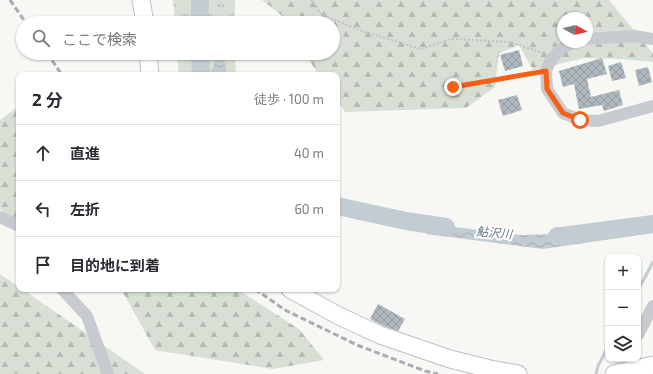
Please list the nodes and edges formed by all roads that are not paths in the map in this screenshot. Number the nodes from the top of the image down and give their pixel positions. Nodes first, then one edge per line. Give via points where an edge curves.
1 (141, 0) edge
2 (144, 16) edge
3 (593, 39) edge
4 (653, 39) edge
5 (563, 48) edge
6 (149, 60) edge
7 (150, 72) edge
8 (653, 106) edge
9 (0, 217) edge
10 (16, 225) edge
11 (65, 292) edge
12 (295, 292) edge
13 (653, 306) edge
14 (641, 329) edge
15 (653, 365) edge
16 (622, 368) edge
17 (108, 374) edge
18 (518, 374) edge

1 - 2 street
3 - 4 street via 634,36
5 - 8 street via 550,61 546,71 547,89 563,113 580,120 598,121
6 - 7 street
9 - 10 street
11 - 17 street via 86,316
12 - 18 street via 337,316 380,335 450,359
13 - 14 street
15 - 16 street

